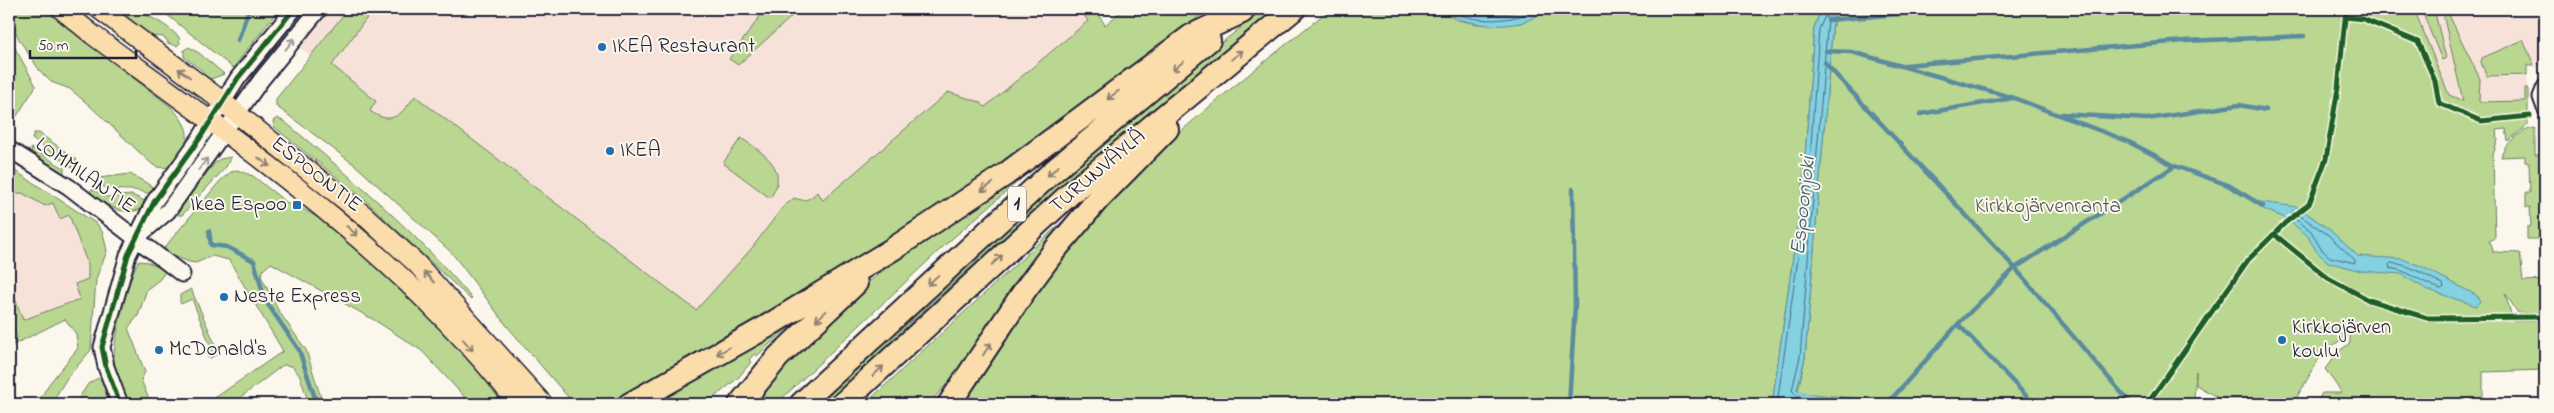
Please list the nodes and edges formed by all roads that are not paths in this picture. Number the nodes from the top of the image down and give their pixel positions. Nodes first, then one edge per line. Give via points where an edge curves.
1 (61, 9) edge
2 (99, 9) edge
3 (294, 9) edge
4 (319, 9) edge
5 (1294, 9) edge
6 (1244, 11) edge
7 (1199, 86) junction
8 (2545, 87) edge
9 (223, 102) junction
10 (2545, 108) edge
11 (237, 114) junction
12 (218, 127) junction
13 (9, 149) edge
14 (136, 239) junction
15 (896, 248) junction
16 (182, 274) dead end
17 (954, 397) edge
18 (120, 404) edge
19 (518, 404) edge
20 (543, 404) edge
21 (630, 404) edge
22 (740, 404) edge
23 (801, 404) edge
24 (842, 404) edge
25 (942, 404) edge

1 - 12 main road, ESPOONTIE
9 -> 2 main road, ESPOONTIE
3 - 9 street via 238,78
11 -> 4 street
7 -> 5 highway, TURUNVÄYLÄ / 1
6 -> 15 highway via 1191,36 1006,174
6 -> 23 highway, TURUNVÄYLÄ / 1 via 1050,174
17 -> 7 highway via 1054,251 1099,198 1163,134
24 -> 7 highway, TURUNVÄYLÄ / 1 via 1072,192
8 - 10 street via 2541,97
9 - 11 main road, ESPOONTIE
9 - 12 street
11 - 12 street
20 -> 11 main road, ESPOONTIE via 417,264 365,216
12 - 14 street, LOMMILANTIE via 168,211
12 -> 19 main road, ESPOONTIE via 314,200 403,278 452,327
13 - 14 street, LOMMILANTIE via 69,187
14 - 16 street
14 - 18 street via 128,254 102,347
15 -> 21 highway
15 -> 22 highway via 778,357
17 - 25 highway

